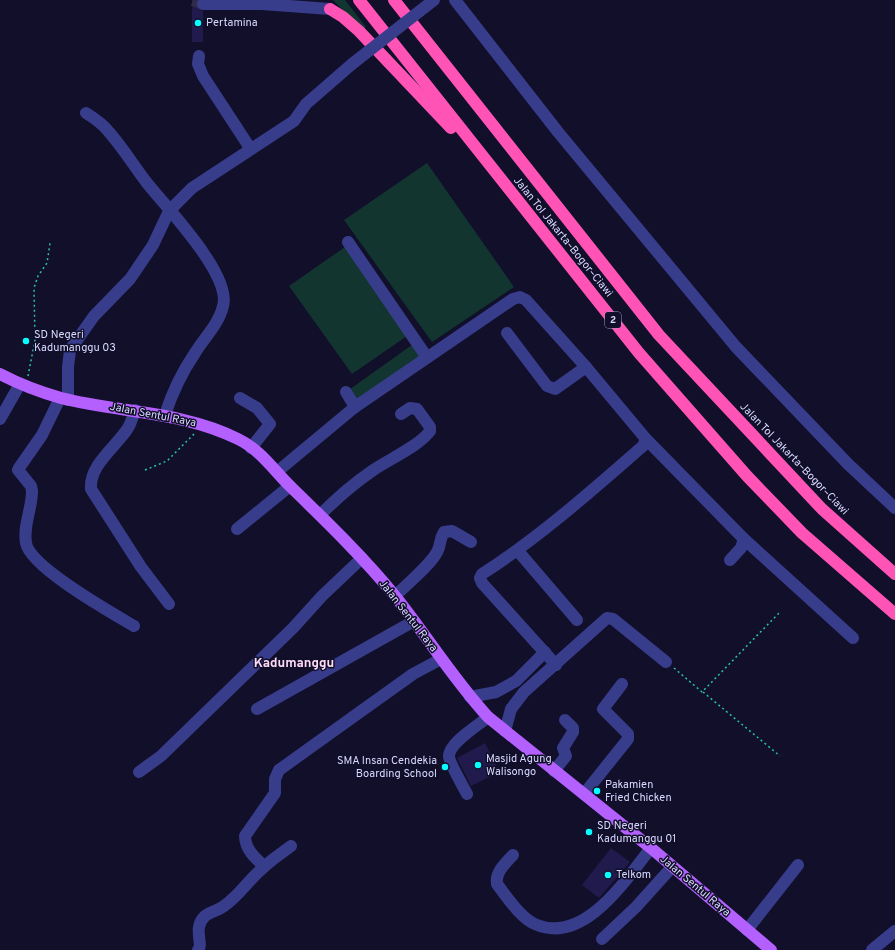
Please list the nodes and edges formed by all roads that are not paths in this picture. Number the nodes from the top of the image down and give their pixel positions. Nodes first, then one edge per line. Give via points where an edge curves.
1 (359, 0) edge
2 (394, 0) edge
3 (434, 0) edge
4 (455, 0) edge
5 (261, 2) edge
6 (203, 4) dead end
7 (326, 5) edge
8 (199, 56) dead end
9 (86, 113) dead end
10 (250, 148) junction
11 (502, 181) junction
12 (170, 211) junction
13 (348, 242) dead end
14 (507, 333) dead end
15 (426, 356) junction
16 (586, 367) junction
17 (0, 374) edge
18 (23, 385) junction
19 (346, 392) dead end
20 (64, 398) junction
21 (240, 398) dead end
22 (355, 407) junction
23 (135, 410) junction
24 (401, 414) dead end
25 (165, 415) junction
26 (0, 419) edge
27 (646, 439) junction
28 (251, 448) junction
29 (278, 471) junction
30 (290, 486) junction
31 (895, 508) edge
32 (320, 515) junction
33 (237, 529) dead end
34 (744, 539) junction
35 (471, 542) dead end
36 (518, 551) junction
37 (362, 558) junction
38 (730, 560) dead end
39 (895, 574) edge
40 (395, 596) junction
41 (169, 604) dead end
42 (895, 614) edge
43 (577, 620) dead end
44 (414, 621) junction
45 (134, 626) dead end
46 (853, 638) dead end
47 (545, 652) junction
48 (441, 659) junction
49 (666, 662) road end
50 (556, 665) junction
51 (516, 680) junction
52 (622, 684) dead end
53 (524, 692) junction
54 (470, 697) junction
55 (257, 710) dead end
56 (488, 717) junction
57 (564, 720) dead end
58 (505, 731) junction
59 (138, 772) dead end
60 (554, 772) junction
61 (467, 794) dead end
62 (584, 794) junction
63 (290, 846) dead end
64 (651, 848) junction
65 (513, 855) dead end
66 (798, 865) dead end
67 (264, 866) junction
68 (672, 867) junction
69 (747, 930) junction
70 (895, 931) edge
71 (602, 939) dead end
72 (198, 950) edge
73 (771, 950) edge
74 (872, 950) edge

1 - 11 highway, Jalan Tol Jakarta–Bogor–Ciawi / 2
2 - 39 highway, Jalan Tol Jakarta–Bogor–Ciawi / 2 via 659,336 822,509
3 - 10 street, bridge via 352,64 306,104 294,121
4 - 31 street via 563,138 736,347 848,464
5 - 6 street
5 - 7 street
7 - 11 highway via 359,31
8 - 10 street via 198,64 203,76
9 - 12 street via 109,131
10 - 12 street via 192,188
11 - 42 highway, Jalan Tol Jakarta–Bogor–Ciawi / 2 via 639,353 747,476 802,532
12 - 20 street via 153,245 130,279 94,316 70,350
12 - 25 street via 202,251 222,290 224,305 219,318 194,354 172,393
13 - 15 street
14 - 16 street via 547,386 552,389
15 - 16 street via 513,299 520,298 526,300
15 - 22 street
16 - 27 street
17 - 18 main road, Jalan Sentul Raya
18 - 20 main road, Jalan Sentul Raya
18 - 26 street
19 - 22 street
20 - 23 main road, Jalan Sentul Raya
20 - 45 street via 18,470 32,491 26,544 36,560 79,592
21 - 28 street via 257,408 270,424
22 - 29 street
23 - 25 main road, Jalan Sentul Raya
23 - 41 street via 128,427 97,466 90,482 91,489 140,567
24 - 32 street via 410,408 417,409 430,430 406,450 373,470
25 - 28 main road, Jalan Sentul Raya via 238,439
27 - 34 street
27 - 36 street via 643,446
28 - 29 main road, Jalan Sentul Raya
29 - 30 main road, Jalan Sentul Raya
30 - 32 main road, Jalan Sentul Raya
30 - 33 street
32 - 37 main road, Jalan Sentul Raya
34 - 38 street via 741,548
34 - 46 street
35 - 40 street via 452,531 444,532 438,550
36 - 43 street
36 - 47 street via 482,574 480,578
37 - 40 main road, Jalan Sentul Raya
37 - 59 street via 157,759
40 - 44 main road, Jalan Sentul Raya
44 - 48 main road, Jalan Sentul Raya
44 - 55 street
47 - 50 street
47 - 51 street
48 - 54 main road, Jalan Sentul Raya
48 - 67 street via 413,674 279,770 275,779 275,793 245,836 249,851
49 - 50 street via 613,619 607,618
50 - 53 street
51 - 53 street
51 - 54 street via 496,692
52 - 62 street via 603,709 628,734 628,739
53 - 58 street via 511,709
54 - 56 main road, Jalan Sentul Raya
56 - 58 main road, Jalan Sentul Raya
56 - 61 street via 451,748 449,757
57 - 60 street via 573,728 573,732 563,748 566,756
58 - 60 main road, Jalan Sentul Raya
60 - 62 main road, Jalan Sentul Raya
62 - 64 main road, Jalan Sentul Raya
63 - 67 street
64 - 65 street via 597,911 586,919 561,928 537,925 525,916 497,884 498,872
64 - 68 main road, Jalan Sentul Raya
66 - 69 street
67 - 72 street via 239,894 206,916 198,928 201,946
68 - 69 main road, Jalan Sentul Raya
68 - 71 street via 636,907
69 - 73 main road, Jalan Sentul Raya
70 - 74 street

